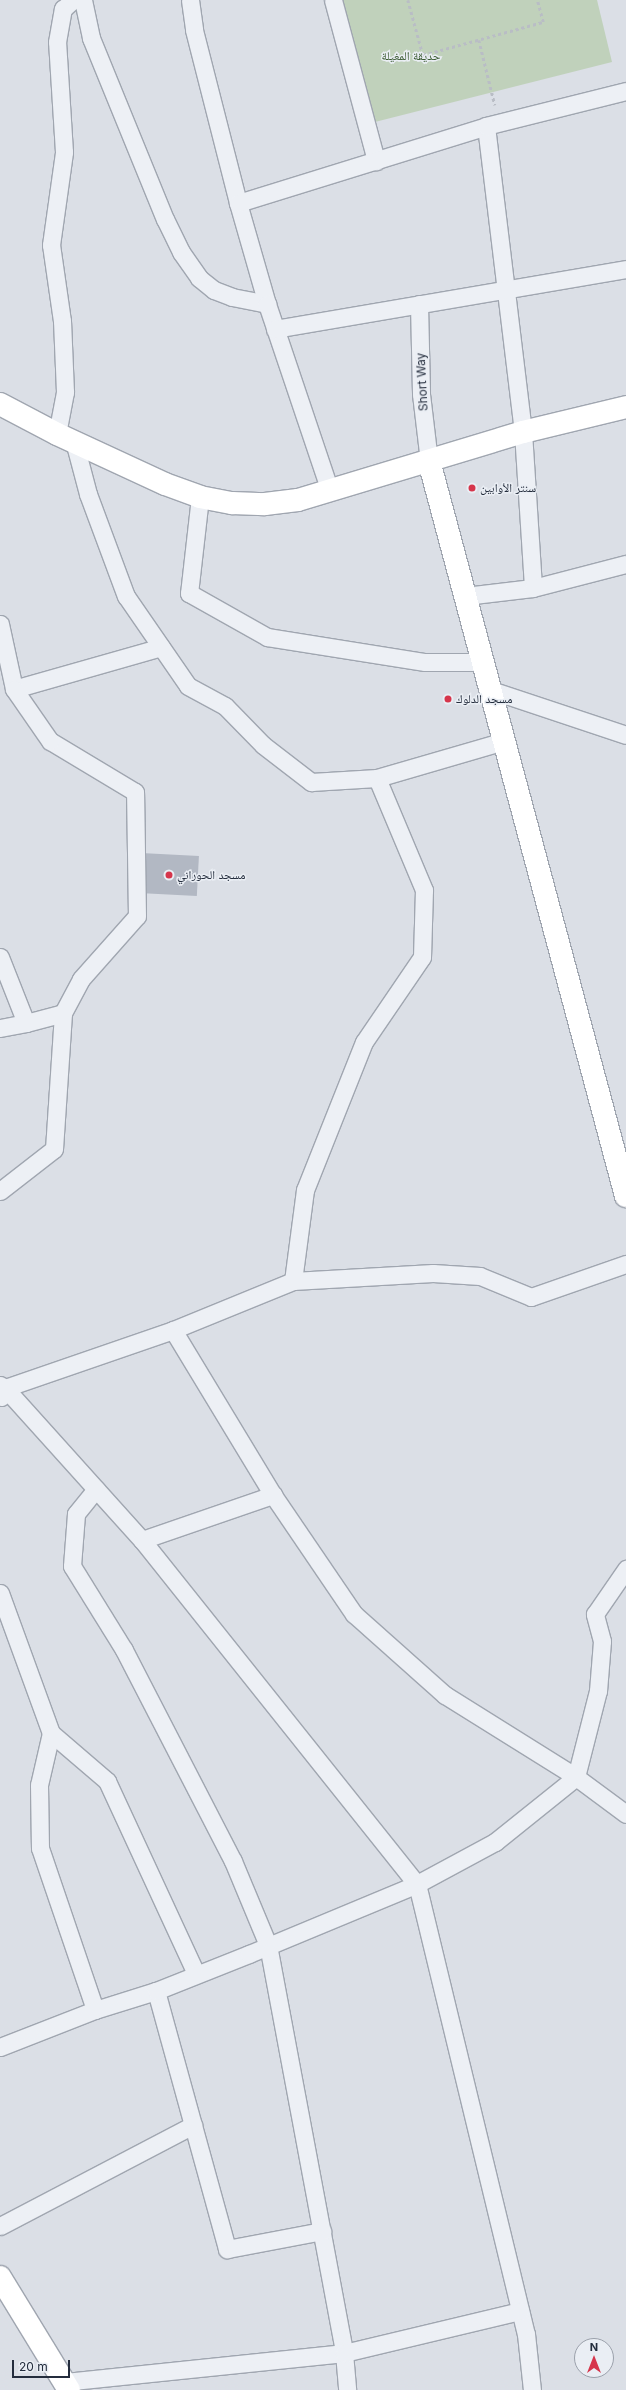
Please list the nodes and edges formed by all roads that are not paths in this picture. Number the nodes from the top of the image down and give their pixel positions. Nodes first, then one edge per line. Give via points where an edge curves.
1 (73, 0) edge
2 (83, 0) edge
3 (190, 0) edge
4 (333, 0) edge
5 (626, 91) edge
6 (492, 125) junction
7 (376, 161) junction
8 (238, 203) junction
9 (626, 269) edge
10 (506, 289) junction
11 (267, 304) junction
12 (419, 304) junction
13 (275, 328) junction
14 (0, 404) edge
15 (626, 407) edge
16 (523, 432) junction
17 (66, 438) junction
18 (429, 460) junction
19 (330, 492) junction
20 (200, 497) junction
21 (626, 564) edge
22 (533, 588) junction
23 (466, 596) junction
24 (0, 624) edge
25 (161, 647) junction
26 (483, 662) junction
27 (14, 689) junction
28 (491, 690) junction
29 (626, 735) edge
30 (504, 741) junction
31 (377, 778) junction
32 (0, 957) edge
33 (63, 1013) junction
34 (26, 1023) junction
35 (0, 1028) edge
36 (0, 1191) edge
37 (626, 1196) edge
38 (626, 1264) edge
39 (293, 1281) junction
40 (173, 1330) junction
41 (2, 1390) edge
42 (96, 1489) junction
43 (273, 1495) junction
44 (142, 1540) junction
45 (626, 1569) edge
46 (0, 1593) edge
47 (51, 1733) junction
48 (576, 1777) junction
49 (626, 1814) edge
50 (417, 1884) junction
51 (268, 1945) junction
52 (196, 1974) junction
53 (156, 1991) junction
54 (95, 2010) junction
55 (0, 2047) edge
56 (193, 2125) junction
57 (0, 2226) edge
58 (322, 2231) junction
59 (0, 2277) edge
60 (520, 2311) junction
61 (344, 2353) junction
62 (67, 2386) edge
63 (347, 2390) edge
64 (532, 2390) edge

1 - 17 street via 63,9 57,42 64,152 51,245 62,321
2 - 11 street via 91,38 181,252 199,278 214,290 232,297
3 - 8 street via 194,30
4 - 7 street
5 - 6 street
6 - 7 street
6 - 10 street
7 - 8 street
8 - 11 street
9 - 10 street
10 - 12 street
10 - 16 street
11 - 13 street
12 - 13 street
12 - 18 street, Short Way via 422,394
13 - 19 street
14 - 17 main road
15 - 16 main road
16 - 18 main road
16 - 22 street
17 - 20 main road via 165,484
17 - 25 street via 126,596
18 - 19 main road
18 - 23 main road
19 - 20 main road via 298,500 265,504 232,503
20 - 26 street via 190,593 267,637 425,662
21 - 22 street
22 - 23 street
23 - 26 main road
24 - 27 street
25 - 27 street
25 - 31 street via 188,686 225,706 263,746 311,782
26 - 28 main road
27 - 33 street via 50,741 135,792 137,916 81,979
28 - 29 street
28 - 30 main road
30 - 31 street
30 - 37 main road
31 - 39 street via 424,890 422,957 364,1042 305,1190
32 - 34 street
33 - 34 street
33 - 36 street via 54,1149
34 - 35 street
38 - 39 street via 531,1297 480,1276 433,1273
39 - 40 street
40 - 41 street
40 - 43 street
41 - 42 street
42 - 44 street
42 - 51 street via 76,1514 72,1566 124,1650 234,1861
43 - 44 street
43 - 48 street via 354,1614 445,1695
44 - 50 street
45 - 48 street via 595,1614 602,1641 598,1691
46 - 47 street
47 - 52 street via 107,1781
47 - 54 street via 39,1785 40,1848
48 - 49 street
48 - 50 street via 495,1842
50 - 51 street
50 - 60 street
51 - 52 street
51 - 58 street
52 - 53 street
53 - 54 street
53 - 56 street
54 - 55 street
56 - 57 street
56 - 58 street via 227,2249
58 - 61 street
59 - 62 main road
60 - 61 street
60 - 64 street via 526,2334
61 - 62 street
61 - 63 street

